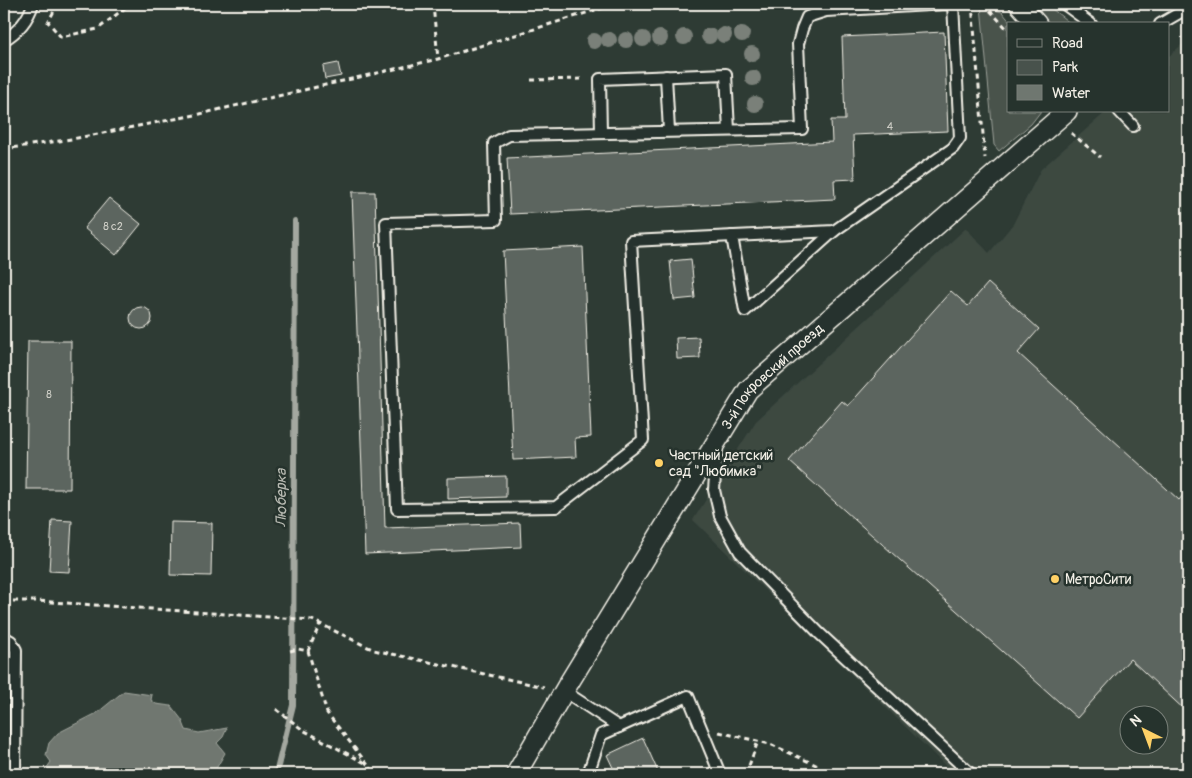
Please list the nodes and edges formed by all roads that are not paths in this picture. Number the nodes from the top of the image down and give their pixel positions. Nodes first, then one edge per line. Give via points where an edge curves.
1 (33, 4) edge
2 (946, 4) edge
3 (953, 4) edge
4 (1019, 4) edge
5 (1064, 4) edge
6 (1188, 8) edge
7 (1035, 16) edge
8 (1088, 22) edge
9 (1164, 22) edge
10 (4, 40) edge
11 (666, 76) junction
12 (1119, 112) edge
13 (1062, 114) edge
14 (1133, 126) dead end
15 (729, 130) junction
16 (669, 132) junction
17 (601, 133) junction
18 (834, 231) junction
19 (732, 236) junction
20 (717, 442) junction
21 (4, 637) edge
22 (566, 689) junction
23 (619, 727) junction
24 (15, 774) edge
25 (516, 774) edge
26 (588, 774) edge
27 (720, 774) edge
28 (971, 774) edge

1 - 10 lane via 28,18
2 - 15 lane via 826,10 808,17 798,44 802,129
3 - 18 lane via 960,138 953,148
4 - 7 street
5 - 8 lane
6 - 9 lane
11 - 15 lane via 726,74
11 - 16 lane
11 - 17 lane via 600,79
12 - 14 lane
13 - 20 street, 3-й Покровский проезд via 748,390
15 - 16 lane
16 - 17 lane
17 - 19 lane via 509,135 494,143 496,220 386,223 397,509 556,508 643,440 632,241
18 - 19 lane
18 - 19 lane via 745,312
20 - 22 street, 3-й Покровский проезд
20 - 28 lane via 714,490 720,516 740,552 819,633
21 - 24 lane via 16,650
22 - 23 lane
22 - 25 street, 3-й Покровский проезд
23 - 26 lane via 601,735
23 - 27 lane via 688,696

